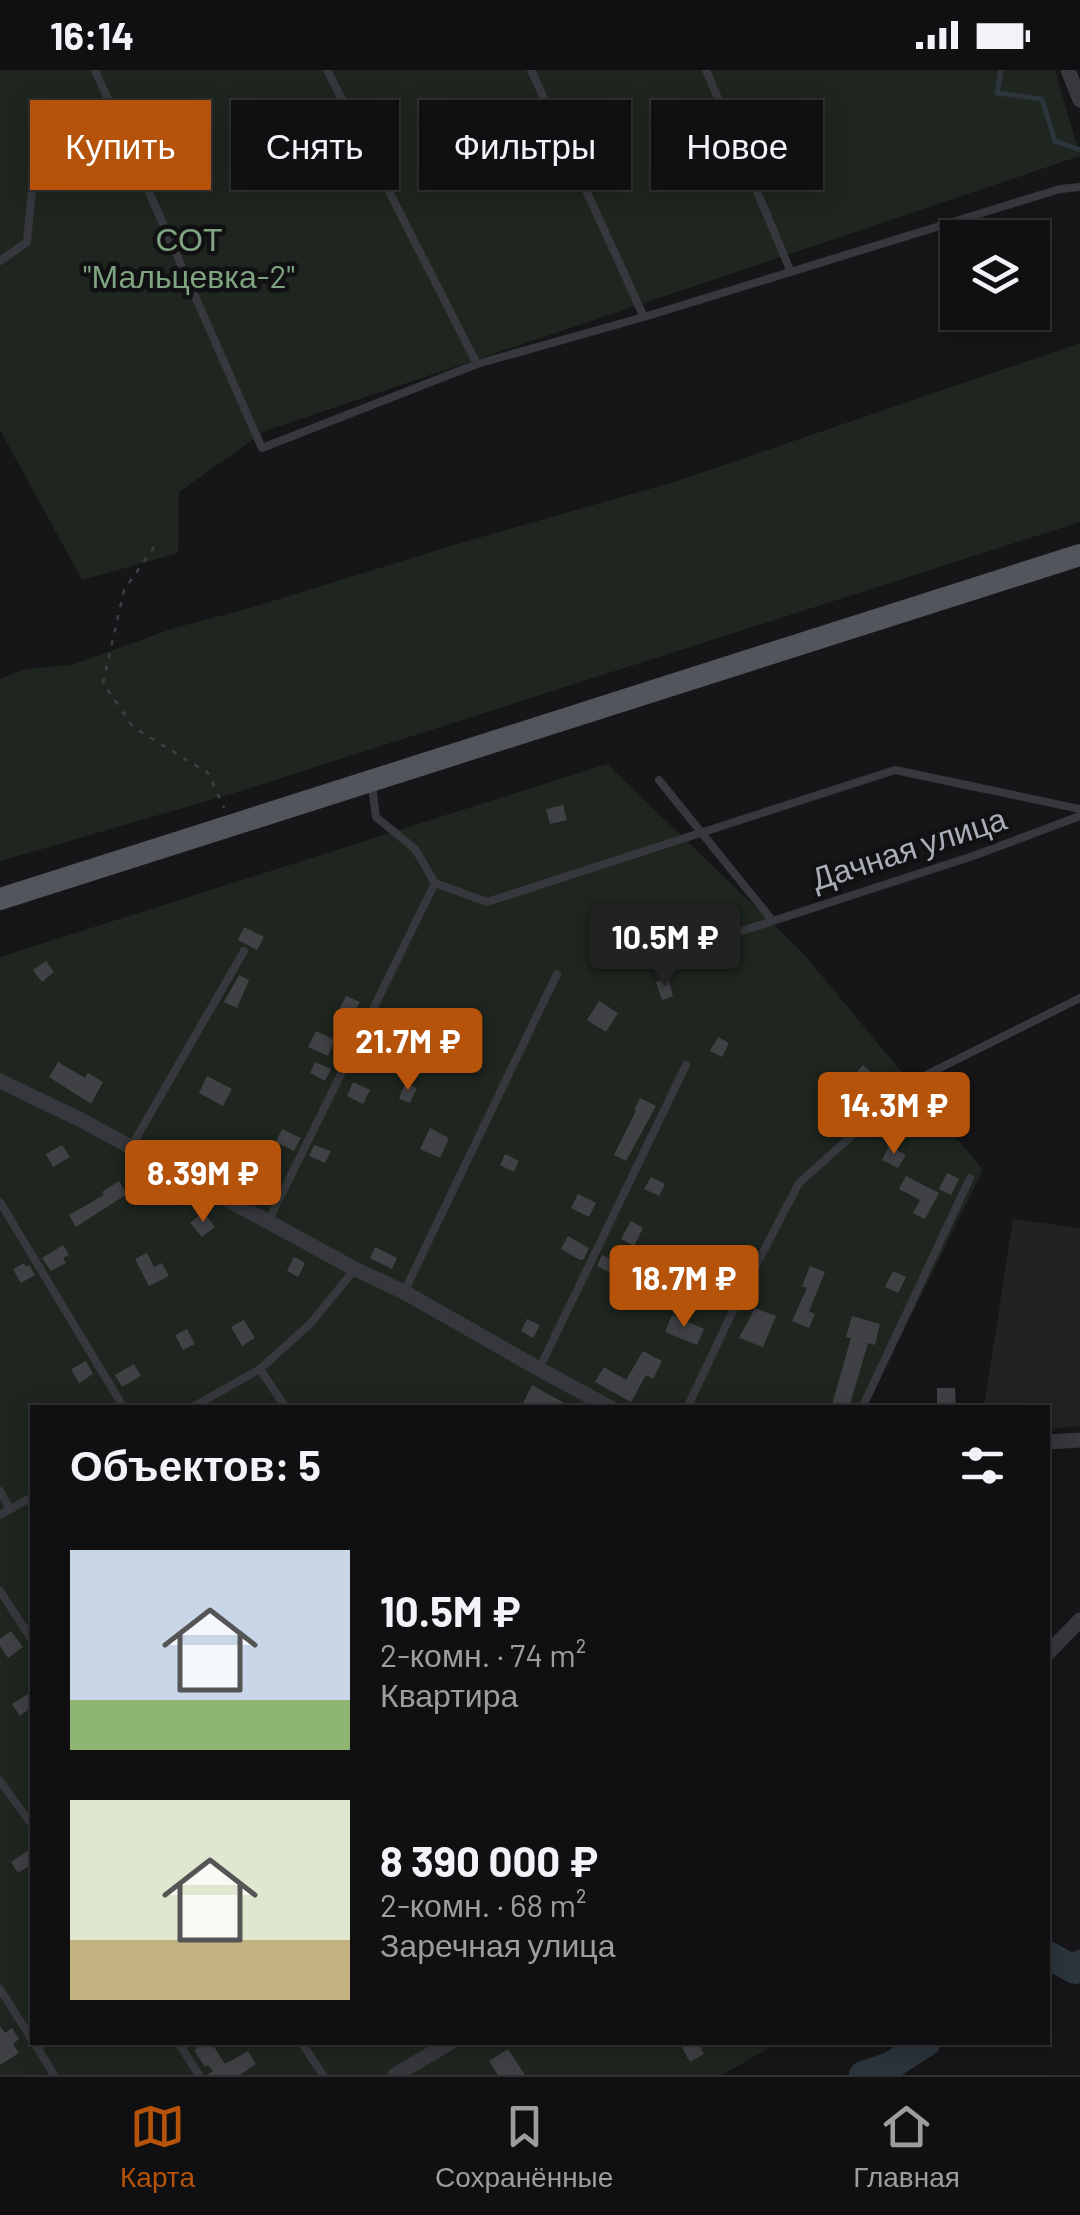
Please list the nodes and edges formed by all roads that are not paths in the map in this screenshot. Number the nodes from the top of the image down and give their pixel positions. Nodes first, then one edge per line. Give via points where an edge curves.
1 (95, 70) edge
2 (327, 70) edge
3 (531, 70) edge
4 (706, 70) edge
5 (1068, 70) edge
6 (109, 100) edge
7 (1080, 100) edge
8 (1080, 187) edge
9 (32, 190) edge
10 (149, 190) edge
11 (0, 261) edge
12 (791, 272) junction
13 (644, 317) junction
14 (477, 364) junction
15 (1080, 555) edge
16 (659, 780) dead end
17 (371, 781) junction
18 (1080, 813) edge
19 (702, 833) junction
20 (434, 883) junction
21 (0, 899) edge
22 (772, 920) junction
23 (244, 952) dead end
24 (640, 964) dead end
25 (558, 974) dead end
26 (1080, 998) edge
27 (686, 1065) dead end
28 (0, 1081) edge
29 (130, 1148) junction
30 (970, 1178) dead end
31 (0, 1202) edge
32 (268, 1222) junction
33 (355, 1269) junction
34 (404, 1292) junction
35 (260, 1370) junction
36 (539, 1370) junction
37 (122, 1405) edge
38 (196, 1405) edge
39 (284, 1405) edge
40 (606, 1405) edge
41 (688, 1405) edge
42 (863, 1405) edge
43 (1080, 1440) edge
44 (1050, 1442) edge
45 (0, 1491) edge
46 (30, 1498) edge
47 (10, 1509) junction
48 (0, 1515) edge
49 (0, 1591) edge
50 (1080, 1620) edge
51 (30, 1637) edge
52 (1050, 1652) edge
53 (0, 1781) edge
54 (30, 1822) edge
55 (0, 1988) edge
56 (30, 2036) edge
57 (35, 2045) edge
58 (180, 2045) edge
59 (303, 2045) edge
60 (443, 2045) edge
61 (54, 2075) edge
62 (199, 2075) edge
63 (323, 2075) edge
64 (396, 2075) edge

1 - 6 lane
2 - 14 lane
3 - 13 lane
4 - 12 lane
5 - 7 street
8 - 12 lane
9 - 11 lane via 26,242
10 - 14 lane via 262,448
12 - 13 lane
13 - 14 lane
15 - 17 main road
16 - 19 lane
17 - 20 lane via 376,816 415,850
17 - 21 main road
18 - 19 lane via 895,770
18 - 22 lane, Дачная улица via 973,856
19 - 20 lane via 487,902
19 - 22 lane
20 - 32 lane
22 - 24 lane, Дачная улица
23 - 29 lane
25 - 34 lane
26 - 41 lane via 912,1082 799,1183
27 - 36 lane
28 - 29 street
29 - 32 street
30 - 42 lane
31 - 37 lane
32 - 33 street
33 - 34 street
33 - 35 lane
34 - 36 street
35 - 38 lane
35 - 39 lane
36 - 40 street
43 - 44 street
45 - 47 lane
46 - 47 lane
47 - 48 lane
49 - 51 lane
50 - 52 street
53 - 54 lane
55 - 56 lane
57 - 61 lane
58 - 62 lane
59 - 63 lane
60 - 64 street

